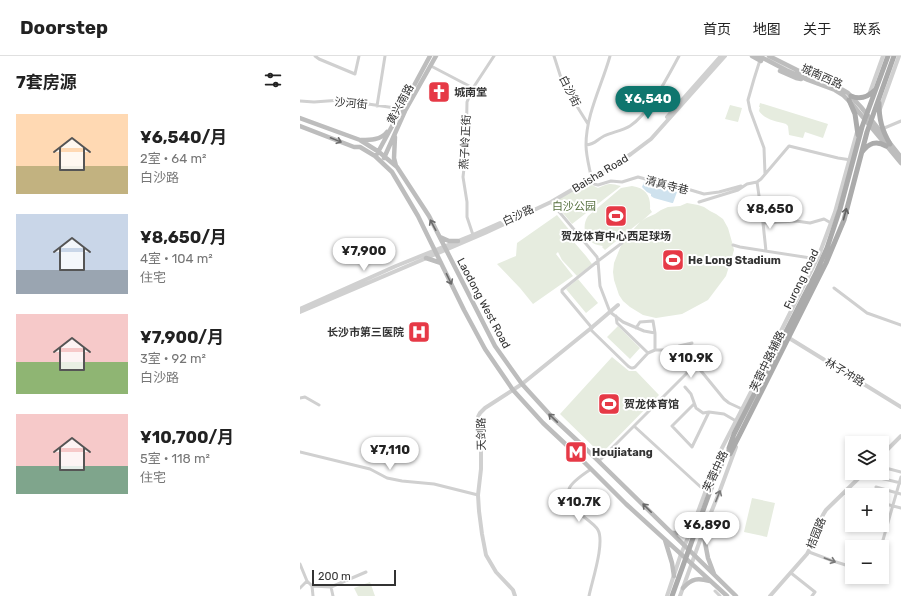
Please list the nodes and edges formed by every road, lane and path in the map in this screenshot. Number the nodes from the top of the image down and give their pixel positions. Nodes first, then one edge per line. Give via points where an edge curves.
1 (315, 56) edge
2 (359, 56) edge
3 (385, 56) edge
4 (430, 56) edge
5 (436, 56) edge
6 (494, 56) edge
7 (554, 56) edge
8 (610, 56) edge
9 (679, 56) edge
10 (721, 56) edge
11 (725, 56) edge
12 (752, 56) edge
13 (883, 56) edge
14 (888, 56) edge
15 (894, 56) edge
16 (899, 56) edge
17 (764, 58) edge
18 (431, 66) junction
19 (473, 88) junction
20 (877, 88) junction
21 (869, 96) junction
22 (850, 98) junction
23 (879, 98) junction
24 (300, 101) edge
25 (377, 106) junction
26 (402, 109) junction
27 (879, 111) junction
28 (867, 114) junction
29 (300, 118) edge
30 (865, 120) junction
31 (871, 120) junction
32 (901, 121) edge
33 (588, 124) junction
34 (869, 125) junction
35 (300, 126) edge
36 (394, 128) junction
37 (858, 128) junction
38 (882, 129) junction
39 (360, 140) junction
40 (858, 140) junction
41 (888, 145) junction
42 (586, 146) junction
43 (379, 152) junction
44 (375, 156) junction
45 (385, 156) junction
46 (860, 157) junction
47 (901, 157) edge
48 (851, 160) junction
49 (381, 161) junction
50 (901, 163) edge
51 (397, 167) junction
52 (765, 175) junction
53 (590, 178) junction
54 (757, 182) junction
55 (747, 184) junction
56 (551, 202) junction
57 (699, 202) dead end
58 (764, 223) junction
59 (831, 223) junction
60 (474, 235) junction
61 (440, 237) junction
62 (430, 240) junction
63 (458, 241) junction
64 (622, 243) dead end
65 (733, 245) dead end
66 (454, 247) junction
67 (445, 248) junction
68 (766, 251) junction
69 (436, 252) junction
70 (426, 256) junction
71 (451, 259) junction
72 (817, 259) junction
73 (598, 261) junction
74 (441, 263) junction
75 (834, 288) dead end
76 (618, 305) dead end
77 (300, 309) edge
78 (300, 312) edge
79 (610, 312) junction
80 (616, 316) junction
81 (901, 325) edge
82 (591, 328) junction
83 (636, 328) junction
84 (655, 333) junction
85 (789, 338) junction
86 (692, 343) dead end
87 (655, 350) junction
88 (648, 353) junction
89 (522, 384) junction
90 (685, 387) dead end
91 (513, 390) junction
92 (300, 398) edge
93 (694, 404) junction
94 (319, 405) dead end
95 (901, 407) edge
96 (742, 409) junction
97 (709, 412) junction
98 (736, 421) junction
99 (634, 426) junction
100 (740, 433) junction
101 (734, 434) junction
102 (901, 436) edge
103 (889, 448) edge
104 (300, 452) edge
105 (728, 453) junction
106 (719, 456) junction
107 (599, 461) junction
108 (591, 468) junction
109 (889, 469) edge
110 (901, 472) edge
111 (901, 477) edge
112 (857, 480) edge
113 (888, 480) edge
114 (900, 483) edge
115 (876, 487) dead end
116 (705, 490) junction
117 (844, 493) joint
118 (896, 493) junction
119 (901, 494) edge
120 (478, 495) junction
121 (889, 505) edge
122 (893, 506) junction
123 (901, 508) edge
124 (694, 521) junction
125 (704, 532) junction
126 (672, 533) junction
127 (664, 539) junction
128 (883, 540) edge
129 (684, 545) junction
130 (809, 552) junction
131 (681, 554) junction
132 (695, 555) junction
133 (692, 563) junction
134 (300, 564) edge
135 (845, 565) edge
136 (366, 572) dead end
137 (790, 573) junction
138 (674, 576) junction
139 (715, 576) junction
140 (307, 581) junction
141 (712, 581) junction
142 (312, 586) junction
143 (331, 587) junction
144 (300, 588) edge
145 (683, 588) junction
146 (715, 590) dead end
147 (313, 596) edge
148 (333, 596) edge
149 (515, 596) edge
150 (589, 596) edge
151 (667, 596) edge
152 (672, 596) edge
153 (676, 596) edge
154 (680, 596) edge
155 (720, 596) edge
156 (727, 596) edge
157 (736, 596) edge
158 (770, 596) edge
159 (812, 596) edge

1 - 2 street via 355,74
3 - 25 street
4 - 26 main road, 黄兴南路
5 - 18 main road, 黄兴南路
6 - 19 street, 燕子岭正街
7 - 33 street, 白沙街 via 562,81 572,92
8 - 33 street
9 - 42 street via 642,116 630,126 603,136
10 - 53 street, 白沙路 via 649,137
11 - 53 street, Baisha Road via 651,139
12 - 17 main road, 城南西路
13 - 21 street
14 - 20 main road, Furong Road
15 - 23 main road, Furong Road
16 - 27 street
17 - 22 main road, 城南西路
17 - 52 street via 748,100 764,148
18 - 19 street
18 - 36 main road, 黄兴南路
19 - 60 street, 燕子岭正街 via 467,102 463,177 467,217
20 - 21 main road
20 - 28 main road, Furong Road
21 - 22 main road
22 - 28 main road, 城南西路
22 - 30 main road, 城南西路
22 - 37 main road
23 - 27 main road
23 - 31 main road, Furong Road
24 - 25 street, 沙河街 via 341,100
25 - 26 street, 沙河街
26 - 36 main road, 黄兴南路
27 - 38 main road
28 - 30 main road, Furong Road
28 - 31 main road, 城南西路
29 - 39 main road, Laodong West Road
30 - 34 main road, 城南西路
30 - 40 main road, Furong Road
31 - 34 main road, Furong Road
31 - 41 main road, 城南西路
32 - 38 street
33 - 42 street
34 - 41 main road, 城南西路
34 - 46 main road, Furong Road
35 -> 44 main road, Laodong West Road via 360,147
36 - 39 main road via 376,139
36 - 43 main road, 黄兴南路
36 - 45 main road, 黄兴南路
36 - 51 main road via 394,158
37 - 40 main road
37 - 48 street, 芙蓉中路辅路
38 - 41 main road
39 - 43 main road, Laodong West Road
40 - 48 main road, Furong Road
41 - 46 main road via 873,143
41 - 47 main road
41 - 50 main road
42 - 53 street
43 - 44 main road, 黄兴南路
43 - 45 main road, Laodong West Road
44 - 49 main road, Laodong West Road
45 - 49 main road, 黄兴南路
45 - 51 main road, Laodong West Road
85 -> 46 main road, Furong Road via 844,220
48 - 52 street via 789,146
48 - 59 street, 芙蓉中路辅路
48 - 101 main road, Furong Road via 837,219 822,261
49 - 62 main road, Laodong West Road via 396,178
61 -> 51 main road, Laodong West Road
52 - 54 street
53 - 55 street, 清真寺巷 via 598,185 611,180 622,182 638,177 704,194
53 - 56 street, Baisha Road
53 - 60 street, 白沙路 via 550,200
54 - 55 street, 清真寺巷
54 - 58 street
55 - 57 street via 738,190
56 - 66 street, Baisha Road
56 - 73 street
58 - 59 street via 810,223 824,219
58 - 68 street
59 - 72 street, 芙蓉中路辅路
60 - 63 street, 白沙路
61 - 63 main road
61 - 67 main road, Laodong West Road
62 - 69 main road, Laodong West Road
62 - 70 street
63 - 67 street, 白沙路
64 - 73 street
65 - 68 street
66 - 67 street, Baisha Road
66 - 71 street
67 - 69 street, 白沙路
67 - 71 main road, Laodong West Road
68 - 72 street
69 - 70 street, 白沙路
69 - 74 main road, Laodong West Road
70 - 74 main road
70 - 77 street, 白沙路
70 - 78 street, 白沙路
71 - 89 main road, Laodong West Road via 494,346
72 - 96 street, 芙蓉中路辅路
73 - 79 street via 600,286
73 - 82 street via 562,290
74 -> 91 main road, Laodong West Road via 485,349
75 - 81 street via 867,313
76 - 79 street, 天剑路
79 - 80 street
79 - 82 street, 天剑路
80 - 83 street
80 - 88 street via 617,323
82 - 88 street via 631,368
82 - 89 street, 天剑路
83 - 84 street
83 - 84 street via 640,322 653,321
84 - 87 street
85 - 95 street, 林子冲路
85 - 100 main road, Furong Road
86 - 96 street via 679,346 724,399
87 - 88 street
87 - 99 street via 677,351 692,368
89 - 91 street, 天剑路
107 -> 89 main road, Laodong West Road via 552,417
90 - 93 street via 691,394
91 - 108 main road, Laodong West Road
91 - 120 street, 天剑路 via 485,408 478,417 481,469
92 - 94 street via 305,397
93 - 97 street via 704,413
93 - 97 street via 672,426 692,447
96 - 98 street, 芙蓉中路辅路
97 - 98 street via 724,414
98 - 106 street, 芙蓉中路辅路
99 - 107 street
99 - 116 street
100 - 105 main road, Furong Road
125 -> 100 street, 芙蓉中路
101 - 105 main road, Furong Road
101 - 106 street, 芙蓉中路
102 - 103 street
104 - 120 street via 370,469 387,478 434,484
105 - 152 main road, bridge via 713,483
105 - 153 main road
106 - 116 street, 芙蓉中路
126 -> 107 main road, Laodong West Road
108 - 127 main road, Laodong West Road
108 - 150 street via 575,481 569,489 568,498 575,510 598,530 600,551
109 - 110 street
111 - 114 street
112 - 117 street, 桔园路
113 - 114 street
114 - 118 street
115 - 118 street
116 - 124 street, 芙蓉中路
117 - 130 street, 桔园路 via 820,517
118 - 119 street
118 - 122 street
120 - 149 street, 天剑路 via 486,555
121 - 122 street
122 - 123 street
122 - 128 street
124 - 126 main road via 680,533
124 - 129 street, 芙蓉中路
125 - 132 street, 芙蓉中路
125 - 139 main road via 708,558
126 - 129 main road, Laodong West Road
127 - 131 main road, Laodong West Road
127 - 138 main road
129 - 131 street, 芙蓉中路
129 - 132 main road, Laodong West Road
130 -> 135 street
130 - 137 street, 桔园路
131 - 133 main road, Laodong West Road
131 - 138 street, 芙蓉中路
132 - 133 street, 芙蓉中路
132 - 139 main road, Laodong West Road
133 - 141 main road, Laodong West Road
133 - 145 street
134 - 140 street
136 - 143 street
137 - 158 street, 桔园路
137 - 159 street via 815,592
138 - 151 street, 芙蓉中路
139 - 157 main road, Laodong West Road
140 - 142 street
140 - 144 street
141 - 145 main road via 697,579
141 - 156 main road, Laodong West Road
142 - 143 street
142 - 147 street
143 - 148 street
145 - 154 street
146 - 155 street

